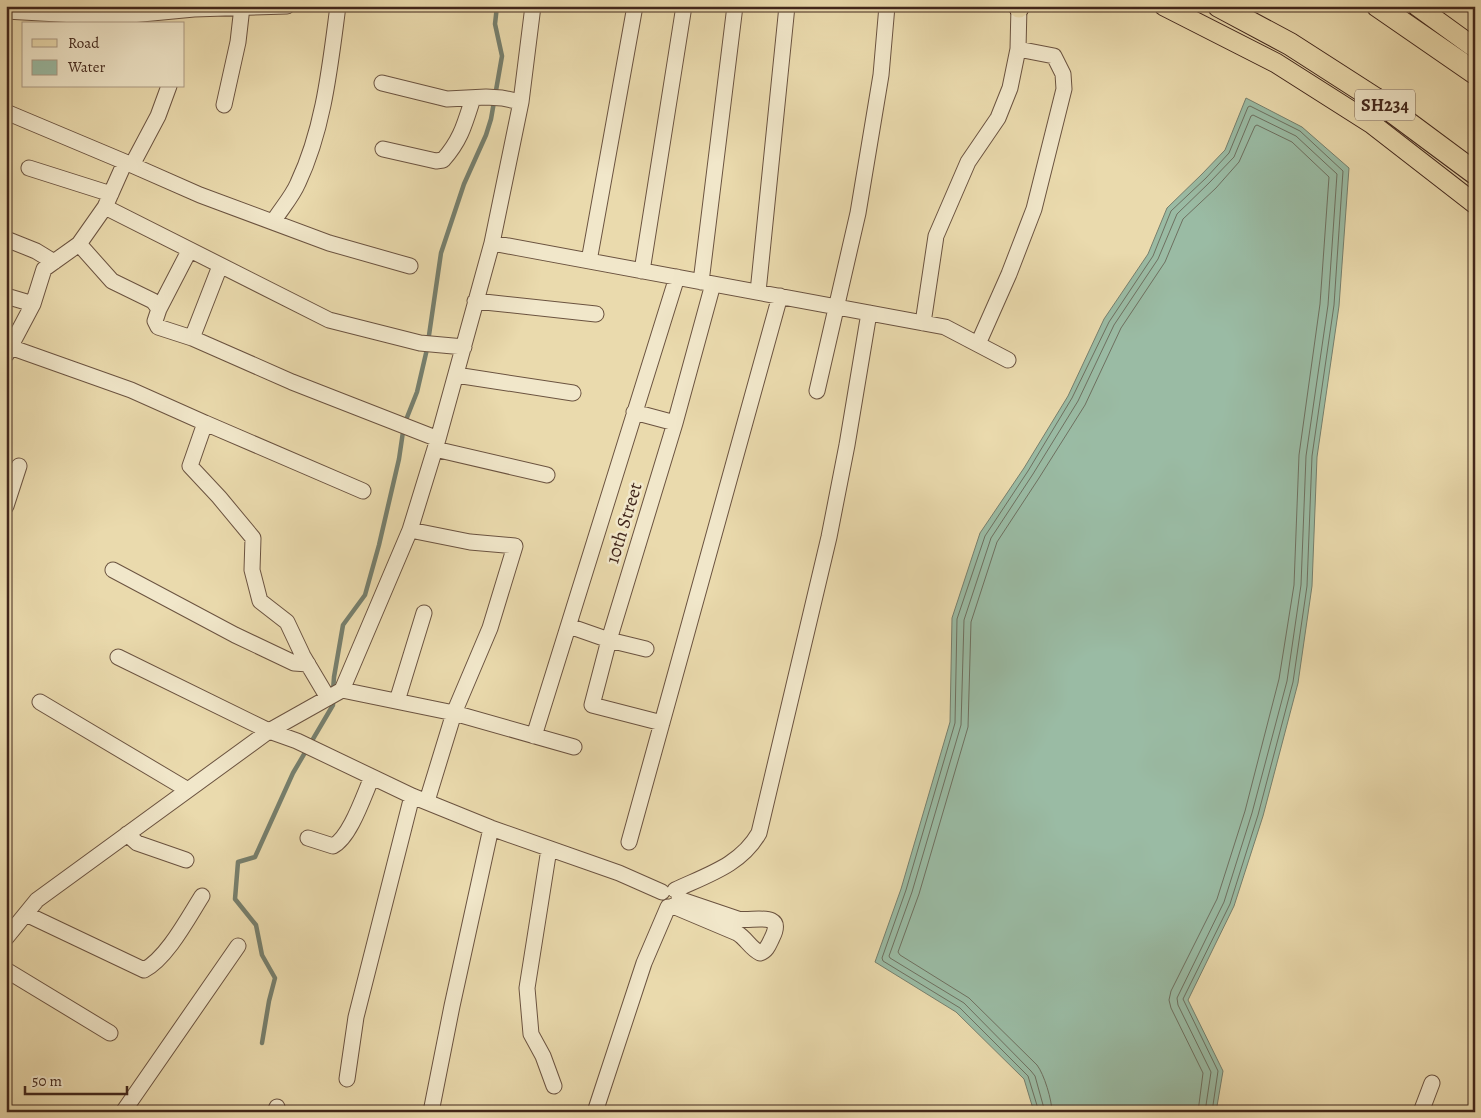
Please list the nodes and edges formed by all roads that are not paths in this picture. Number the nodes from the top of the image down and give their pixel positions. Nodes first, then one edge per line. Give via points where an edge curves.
1 (287, 6) edge
2 (338, 6) edge
3 (533, 6) edge
4 (635, 6) edge
5 (684, 6) edge
6 (735, 6) edge
7 (787, 6) edge
8 (887, 6) edge
9 (1164, 6) edge
10 (1219, 6) edge
11 (1378, 6) edge
12 (1417, 6) edge
13 (1019, 7) edge
14 (242, 8) junction
15 (6, 11) edge
16 (111, 12) edge
17 (171, 17) edge
18 (1475, 48) edge
19 (1018, 49) junction
20 (1475, 73) edge
21 (382, 83) dead end
22 (168, 88) edge
23 (479, 98) junction
24 (521, 102) junction
25 (224, 105) dead end
26 (6, 112) edge
27 (383, 149) dead end
28 (129, 163) junction
29 (29, 168) dead end
30 (1475, 173) edge
31 (108, 201) junction
32 (1475, 204) edge
33 (272, 222) junction
34 (6, 239) edge
35 (492, 243) junction
36 (79, 244) junction
37 (189, 251) junction
38 (589, 261) junction
39 (54, 262) junction
40 (220, 266) junction
41 (410, 266) dead end
42 (642, 270) junction
43 (677, 277) junction
44 (707, 283) junction
45 (758, 292) junction
46 (6, 296) edge
47 (780, 296) junction
48 (475, 300) junction
49 (33, 304) junction
50 (837, 307) junction
51 (159, 309) junction
52 (870, 313) junction
53 (596, 314) dead end
54 (923, 323) junction
55 (192, 338) junction
56 (978, 344) junction
57 (464, 347) junction
58 (7, 353) edge
59 (1008, 360) dead end
60 (456, 375) junction
61 (817, 391) dead end
62 (573, 394) dead end
63 (634, 412) junction
64 (204, 423) junction
65 (675, 423) junction
66 (437, 444) junction
67 (19, 466) dead end
68 (547, 475) dead end
69 (362, 491) dead end
70 (6, 506) edge
71 (410, 530) junction
72 (113, 570) dead end
73 (424, 613) dead end
74 (569, 626) junction
75 (609, 640) junction
76 (646, 649) dead end
77 (118, 656) dead end
78 (308, 664) junction
79 (335, 694) junction
80 (397, 701) junction
81 (40, 702) dead end
82 (454, 713) junction
83 (662, 723) junction
84 (269, 731) junction
85 (534, 736) junction
86 (574, 747) dead end
87 (372, 777) junction
88 (188, 790) junction
89 (412, 796) junction
90 (427, 802) junction
91 (491, 828) junction
92 (127, 834) junction
93 (308, 838) dead end
94 (629, 842) dead end
95 (549, 849) junction
96 (186, 860) dead end
97 (202, 896) dead end
98 (671, 899) junction
99 (26, 914) junction
100 (6, 938) edge
101 (238, 946) dead end
102 (6, 970) edge
103 (110, 1033) dead end
104 (347, 1079) dead end
105 (1432, 1083) dead end
106 (554, 1086) dead end
107 (123, 1112) edge
108 (431, 1112) edge
109 (595, 1112) edge
110 (1421, 1112) edge

1 - 14 street
2 - 33 street via 330,70 314,144 297,185
3 - 24 street
4 - 38 street
5 - 42 street
6 - 44 street, 10th Street
7 - 45 street
8 - 50 street via 881,75 858,213
9 - 32 main road via 1276,63 1372,124
10 - 30 highway, SH234 via 1290,44 1374,98
11 - 20 highway
12 - 18 main road
13 - 19 street
14 - 17 street via 194,8
14 - 25 street
15 - 16 street
16 - 17 street
19 - 54 street via 1010,88 998,118 968,162 936,236
19 - 56 street via 1054,56 1063,74 1064,88 1034,209
21 - 23 street via 447,99
22 - 28 street via 158,116
23 - 24 street
23 - 27 street via 456,145 443,160
24 - 35 street
26 - 28 street
28 - 31 street
28 - 33 street via 200,195
29 - 31 street
31 - 36 street
31 - 37 street
33 - 41 street via 329,243
34 - 39 street
35 - 38 street
35 - 48 street
36 - 39 street
36 - 51 street via 112,281 153,301
37 - 40 street
37 - 51 street
38 - 42 street
39 - 49 street via 44,269
40 - 55 street
40 - 57 street via 329,320 420,342
42 - 43 street
43 - 44 street
43 - 63 street
44 - 45 street
44 - 65 street, 10th Street
45 - 47 street
46 - 49 street
47 - 50 street
47 - 83 street
48 - 53 street
48 - 57 street
49 - 58 street
50 - 52 street
50 - 61 street
51 - 55 street via 155,321 158,327
52 - 54 street
52 - 98 street via 829,537 759,833 746,852
54 - 56 street via 944,327
55 - 66 street via 412,429
56 - 59 street
57 - 60 street
58 - 64 street via 131,390
60 - 62 street
60 - 66 street
63 - 65 street
63 - 74 street
64 - 69 street
64 - 78 street via 190,466 254,538 252,570 260,601 287,622
65 - 75 street, 10th Street
66 - 68 street
66 - 71 street
67 - 70 street
71 - 79 street
71 - 82 street via 515,546 490,628
72 - 78 street via 235,635 294,663
73 - 80 street
74 - 75 street
74 - 85 street
75 - 76 street
75 - 83 street, 10th Street via 592,705
77 - 84 street
78 - 79 street
79 - 80 street
79 - 84 street
80 - 82 street
81 - 88 street
82 - 85 street
82 - 90 street
83 - 94 street
84 - 87 street
84 - 88 street
85 - 86 street
87 - 89 street
87 - 93 street via 339,843 333,846
88 - 92 street
89 - 90 street
89 - 104 street via 356,1017
90 - 91 street
91 - 95 street
91 - 108 street
92 - 96 street via 137,843
92 - 99 street via 36,900
95 - 98 street via 619,872
95 - 106 street via 527,988 531,1034
97 - 99 street via 164,953 144,970
98 - 98 street via 738,920 767,919 776,925 775,931 766,950 760,953 742,936
98 - 109 street via 644,963
99 - 100 street
101 - 107 street
102 - 103 street
105 - 110 street

